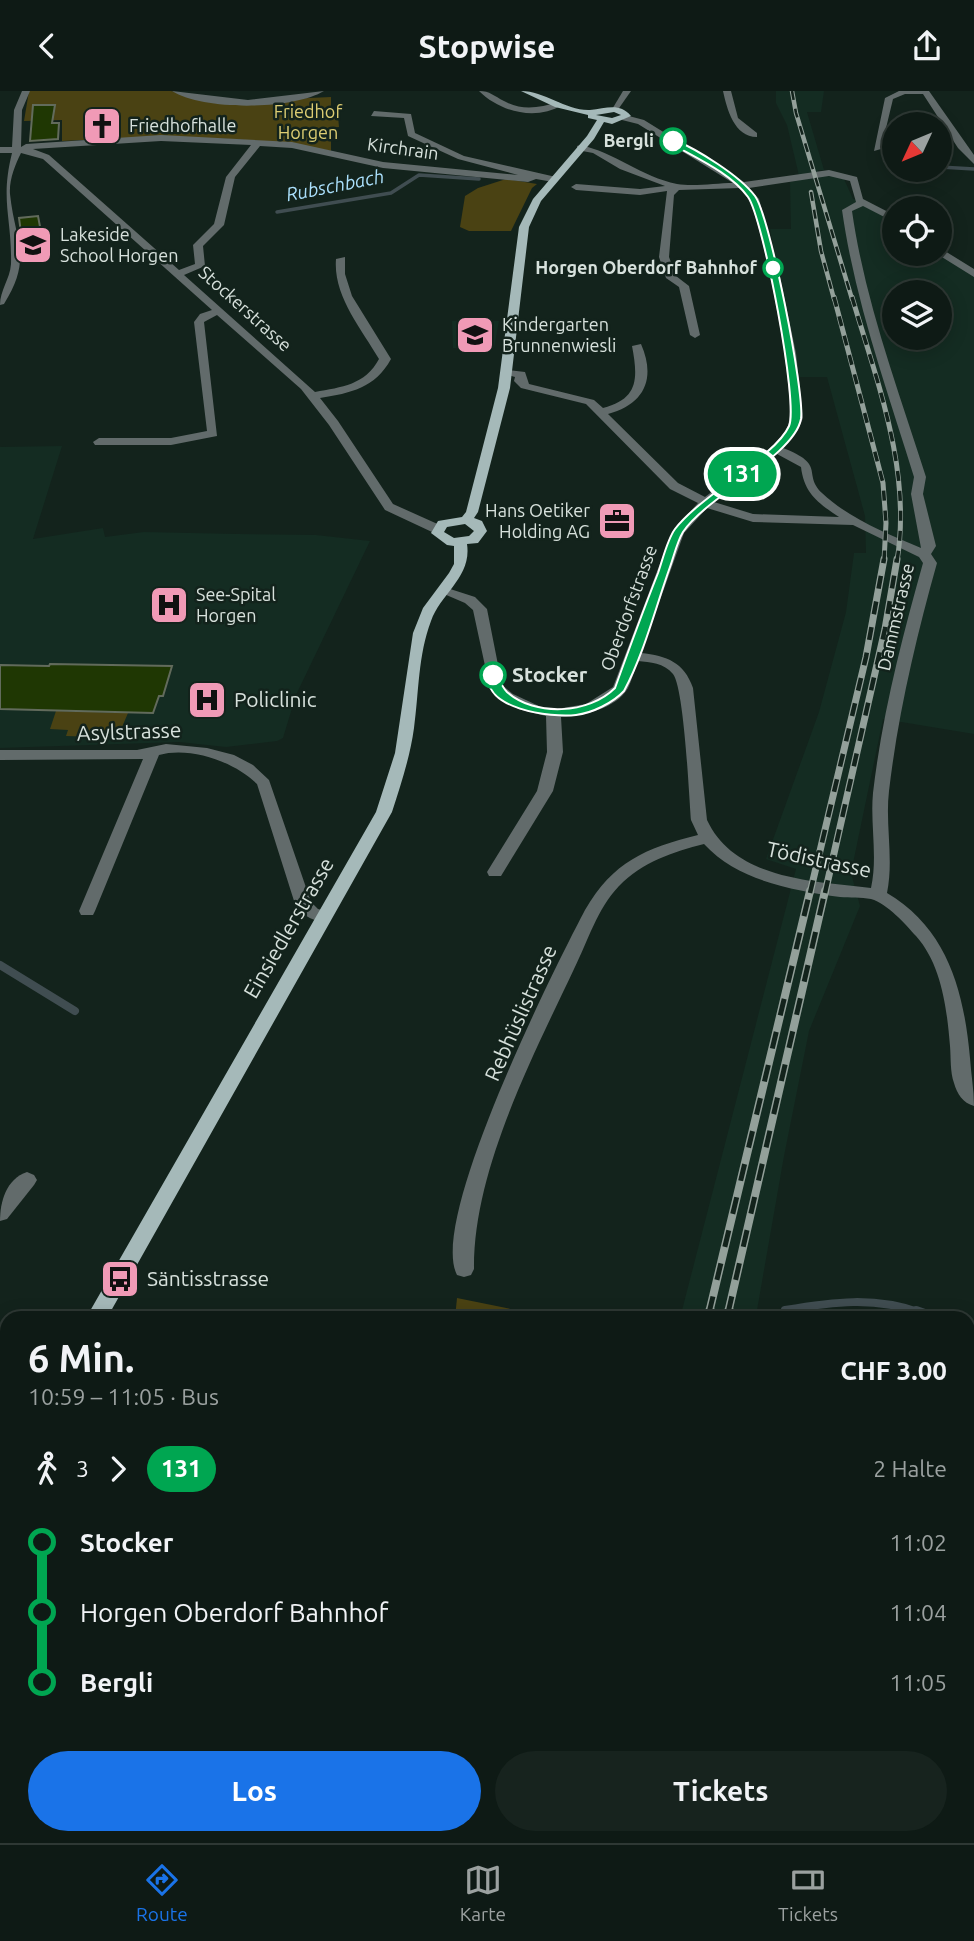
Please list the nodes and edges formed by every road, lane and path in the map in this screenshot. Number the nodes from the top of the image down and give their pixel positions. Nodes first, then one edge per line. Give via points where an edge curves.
1 (26, 91) edge
2 (176, 91) edge
3 (320, 91) edge
4 (483, 91) edge
5 (525, 91) edge
6 (627, 91) edge
7 (727, 91) edge
8 (925, 91) edge
9 (558, 105) junction
10 (614, 110) junction
11 (374, 114) dead end
12 (596, 116) junction
13 (625, 118) junction
14 (754, 135) dead end
15 (258, 143) junction
16 (580, 148) junction
17 (16, 149) junction
18 (877, 149) dead end
19 (0, 150) edge
20 (974, 161) edge
21 (535, 176) junction
22 (553, 179) junction
23 (743, 186) junction
24 (576, 187) dead end
25 (677, 187) junction
26 (862, 203) junction
27 (882, 213) edge
28 (341, 259) dead end
29 (952, 259) edge
30 (179, 273) junction
31 (974, 274) edge
32 (0, 303) edge
33 (218, 311) junction
34 (695, 335) dead end
35 (637, 346) dead end
36 (507, 373) junction
37 (315, 396) junction
38 (602, 412) junction
39 (99, 442) dead end
40 (776, 449) junction
41 (704, 503) junction
42 (466, 520) junction
43 (862, 523) junction
44 (438, 529) junction
45 (460, 542) junction
46 (924, 554) junction
47 (444, 591) junction
48 (631, 656) junction
49 (554, 713) junction
50 (0, 755) edge
51 (151, 755) junction
52 (706, 838) junction
53 (495, 872) dead end
54 (878, 895) junction
55 (87, 911) dead end
56 (324, 916) junction
57 (974, 1099) edge
58 (27, 1180) dead end
59 (0, 1213) edge
60 (464, 1269) dead end
61 (100, 1311) edge

1 - 17 street via 18,110
2 - 3 street via 212,99 269,101
4 - 9 street via 496,102 522,112
5 - 9 main road
6 - 10 street
7 - 14 street via 734,119
8 - 18 street via 889,97
8 - 20 street
9 - 12 main road
10 - 12 main road
10 - 13 main road via 625,113
11 - 21 street via 408,116 411,134 443,151
12 - 13 main road
12 - 16 main road
13 - 23 street via 641,123
15 - 17 street, Kirchrain via 153,138
15 - 21 street, Kirchrain via 302,146 383,165
15 - 30 street via 231,177 219,225 198,246 200,266
16 - 22 main road
16 - 25 street
17 - 19 street, Stockerstrasse
17 - 30 street, Stockerstrasse via 47,157
17 - 32 street via 5,192 16,267
21 - 22 street
22 - 36 main road via 536,201 522,233
23 - 25 street
23 - 26 street via 841,174 856,181 856,195
23 - 40 street, Oberdorfstrasse via 754,199 773,268 797,405 792,430
24 - 25 street via 623,192
25 - 34 street via 668,194 664,257 671,278 684,286
26 - 27 street
26 - 46 street, Dammstrasse via 847,210 853,253 920,477 917,494 929,547
28 - 37 street via 347,296 385,359 377,375 364,384
29 - 31 street
30 - 33 street, Stockerstrasse
33 - 37 street, Stockerstrasse
33 - 39 street via 199,322 213,433 161,443
35 - 38 street via 639,391 624,405
36 - 38 street via 521,375 525,386 578,397
36 - 42 main road via 472,512
37 - 44 street, Stockerstrasse via 389,507
38 - 41 street via 674,486
40 - 41 street, Oberdorfstrasse
40 - 43 street via 807,466 817,494
41 - 43 street via 753,518
41 - 48 street, Oberdorfstrasse via 678,531
42 - 44 main road via 448,522
42 - 45 main road via 481,531 478,537
43 - 46 street
44 - 45 main road via 445,540
45 - 47 main road, Einsiedlerstrasse via 463,557
46 - 54 street, Dammstrasse via 930,562 909,635 883,778
47 - 49 street, Oberdorfstrasse via 470,600 480,609 495,686 503,695 517,704
47 - 56 main road, Einsiedlerstrasse via 426,614 419,637 404,744 384,812
48 - 49 street, Oberdorfstrasse via 620,689 611,698 576,712
48 - 52 street via 670,663 682,673 695,798
49 - 53 street via 555,752 545,791
50 - 51 street, Asylstrasse
51 - 55 street
51 - 56 street, Asylstrasse via 162,749 218,754 254,771 264,783 303,904 313,914
52 - 54 street, Tödistrasse via 762,874
52 - 60 street, Rebhüslistrasse via 669,847 640,861 601,898 544,1012 481,1165 462,1244
54 - 57 street, Tödistrasse via 932,945 951,992 962,1080
56 - 61 main road, Einsiedlerstrasse
58 - 59 street

